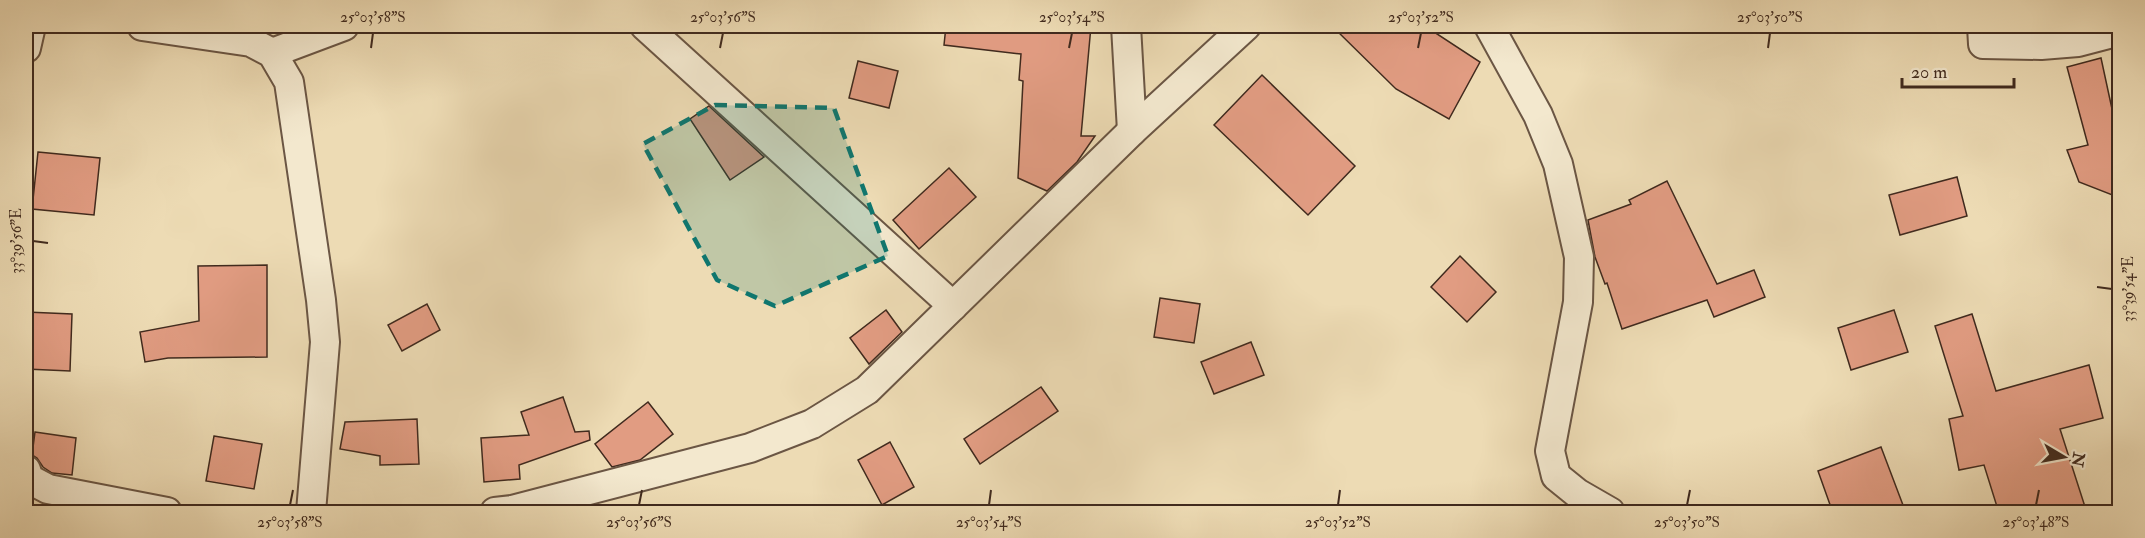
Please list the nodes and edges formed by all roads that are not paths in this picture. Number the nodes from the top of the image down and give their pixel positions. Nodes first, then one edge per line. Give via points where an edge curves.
1 (31, 26) edge
2 (142, 26) edge
3 (344, 26) edge
4 (645, 26) edge
5 (1126, 26) edge
6 (1246, 26) edge
7 (1489, 26) edge
8 (1982, 26) edge
9 (2120, 32) edge
10 (26, 48) edge
11 (272, 53) junction
12 (1132, 131) junction
13 (952, 306) junction
14 (26, 470) edge
15 (167, 513) edge
16 (311, 513) edge
17 (495, 513) edge
18 (1610, 513) edge

1 - 10 street
2 - 11 street via 251,42
3 - 11 street
4 - 13 street
5 - 12 street
6 - 12 street
7 - 18 street via 1538,115 1558,164 1579,256 1578,302 1550,451 1556,476
8 - 9 street via 1983,44 2078,42
11 - 16 street via 289,82 321,300 324,342
12 - 13 street
13 - 17 street via 867,390 812,424 750,448
14 - 15 street via 29,478 48,489

